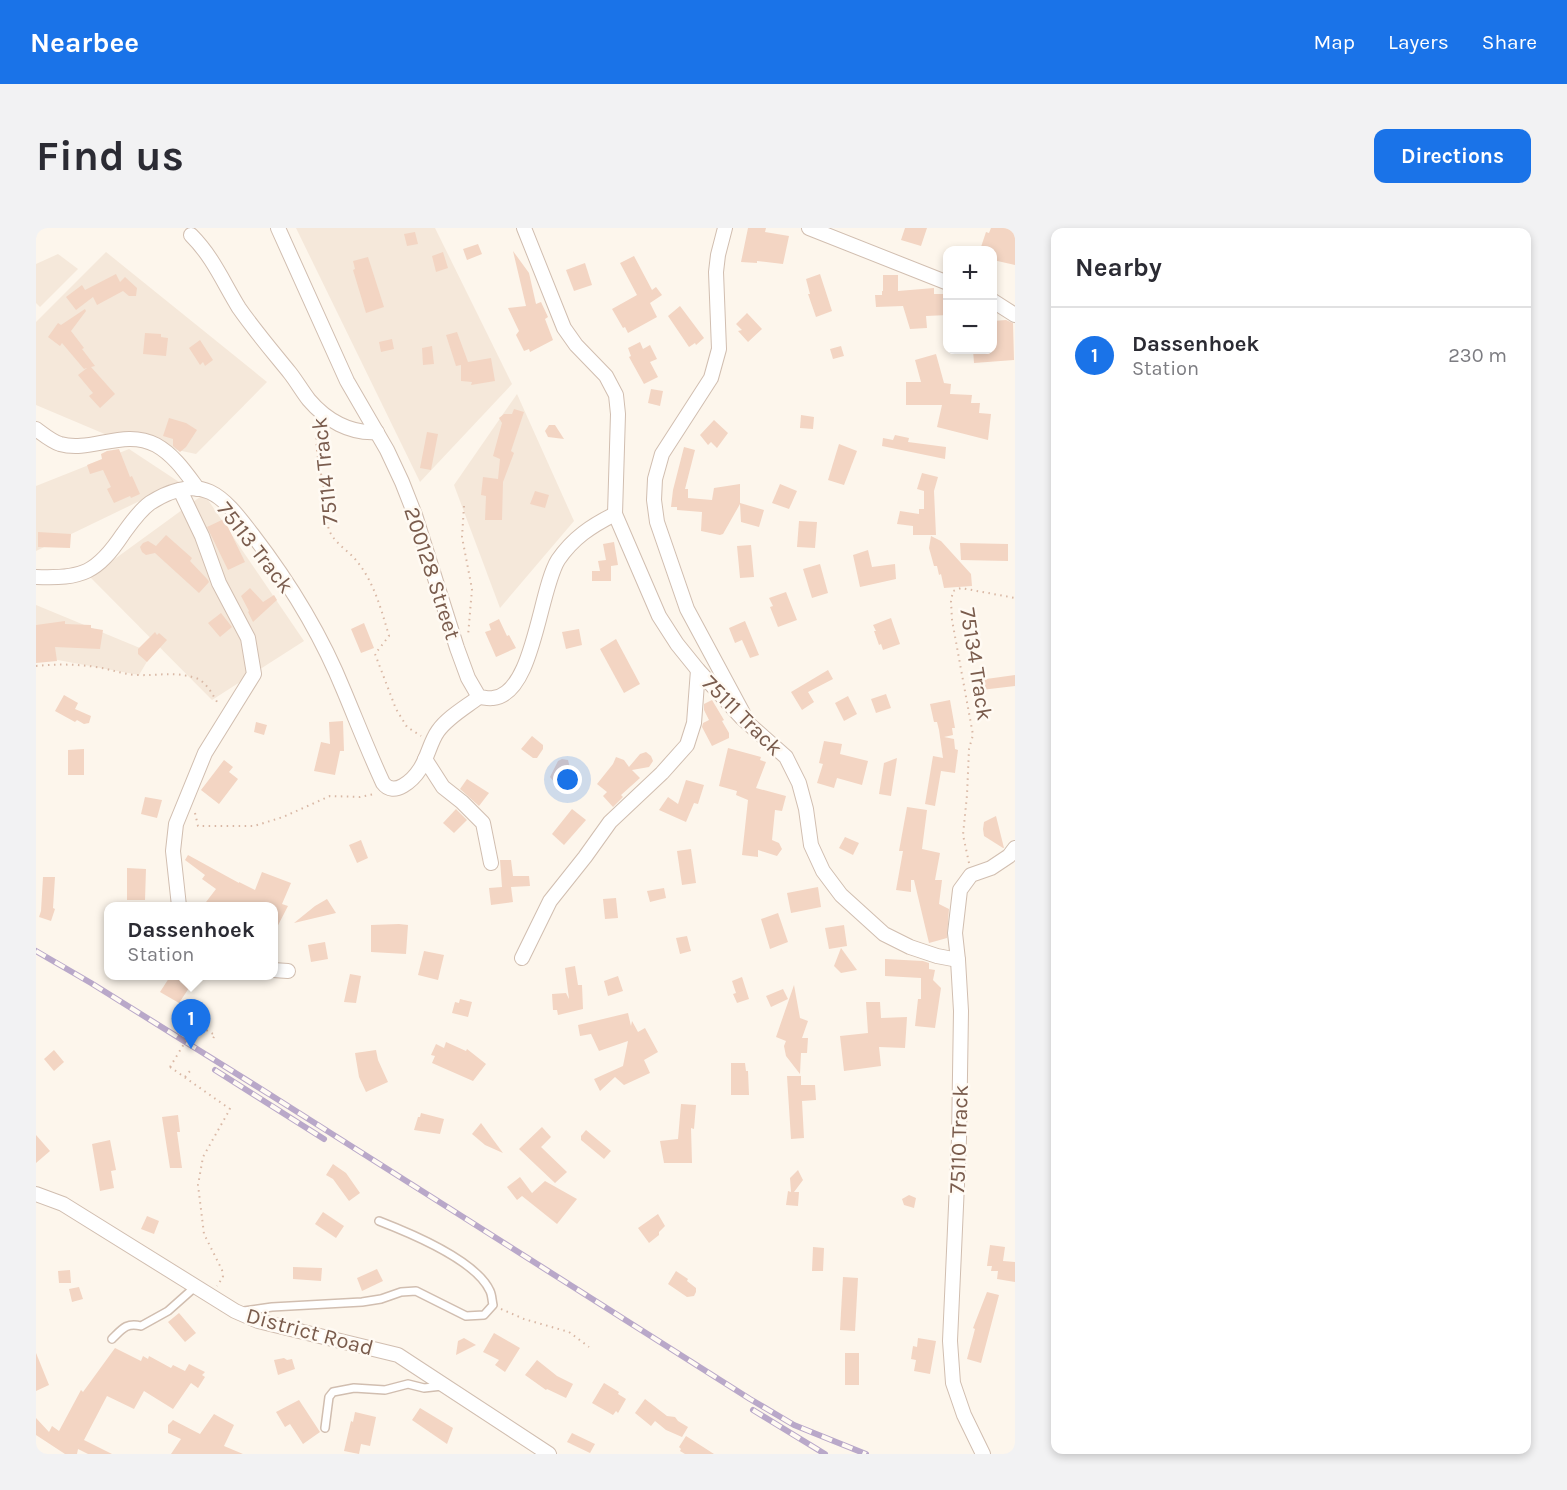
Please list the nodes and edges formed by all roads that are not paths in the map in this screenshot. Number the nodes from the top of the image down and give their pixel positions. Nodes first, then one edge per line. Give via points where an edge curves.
1 (278, 228) edge
2 (524, 228) edge
3 (725, 228) edge
4 (809, 228) edge
5 (191, 235) dead end
6 (943, 281) edge
7 (997, 304) edge
8 (1015, 315) edge
9 (36, 429) edge
10 (377, 432) junction
11 (198, 489) junction
12 (180, 490) junction
13 (615, 514) junction
14 (36, 577) edge
15 (698, 670) junction
16 (479, 697) junction
17 (742, 718) junction
18 (425, 759) junction
19 (1015, 848) edge
20 (491, 863) dead end
21 (179, 902) edge
22 (522, 958) dead end
23 (958, 960) junction
24 (278, 970) edge
25 (288, 971) dead end
26 (36, 1194) edge
27 (379, 1221) dead end
28 (195, 1287) junction
29 (238, 1312) junction
30 (112, 1339) dead end
31 (447, 1385) junction
32 (325, 1428) dead end
33 (549, 1454) edge
34 (983, 1454) edge

1 - 10 street, 200128 Street via 347,381
2 - 13 street via 564,328 606,376 616,395
3 - 17 street via 716,272 719,350 711,378 662,454 654,500 657,522 687,609 743,712
4 - 6 street
5 - 10 street, 75114 Track via 205,249 258,335 322,413 356,432
7 - 8 street
9 - 11 street via 61,444 74,446 132,438 155,444
10 - 16 street, 200128 Street via 415,515 457,648
11 - 12 street, 75113 Track
11 - 18 street, 75113 Track via 217,496 282,573 339,680 383,783 391,790 408,782
12 - 14 street, 75113 Track via 150,503 140,512 98,565 80,575
12 - 21 street via 219,583 248,638 254,674 205,753 176,824 173,851
13 - 15 street, 75111 Track via 659,616
13 - 16 street via 590,526 571,542 558,561 549,579 522,673 504,693 494,698
15 - 17 street, 75111 Track
15 - 22 street via 694,723 687,745 610,822 550,901
16 - 18 street via 440,729
17 - 23 street, 75111 Track via 786,757 799,783 811,845 823,871 841,895 884,934 937,956
18 - 20 street via 443,787 483,823
19 - 23 street, 75110 Track via 991,868 971,875 960,890 955,933
23 - 34 street, 75110 Track via 959,1128 951,1358 958,1400
24 - 25 street
26 - 28 street, District Road via 63,1204
27 - 29 lane via 415,1235 465,1264 482,1279 493,1305 484,1315 466,1316 416,1291 362,1302
28 - 29 street, District Road
28 - 30 lane via 168,1311 141,1326 126,1325
29 - 31 street, District Road via 258,1321 399,1355
31 - 32 lane via 424,1388 408,1384 386,1390 354,1388 333,1392
31 - 33 street, District Road

